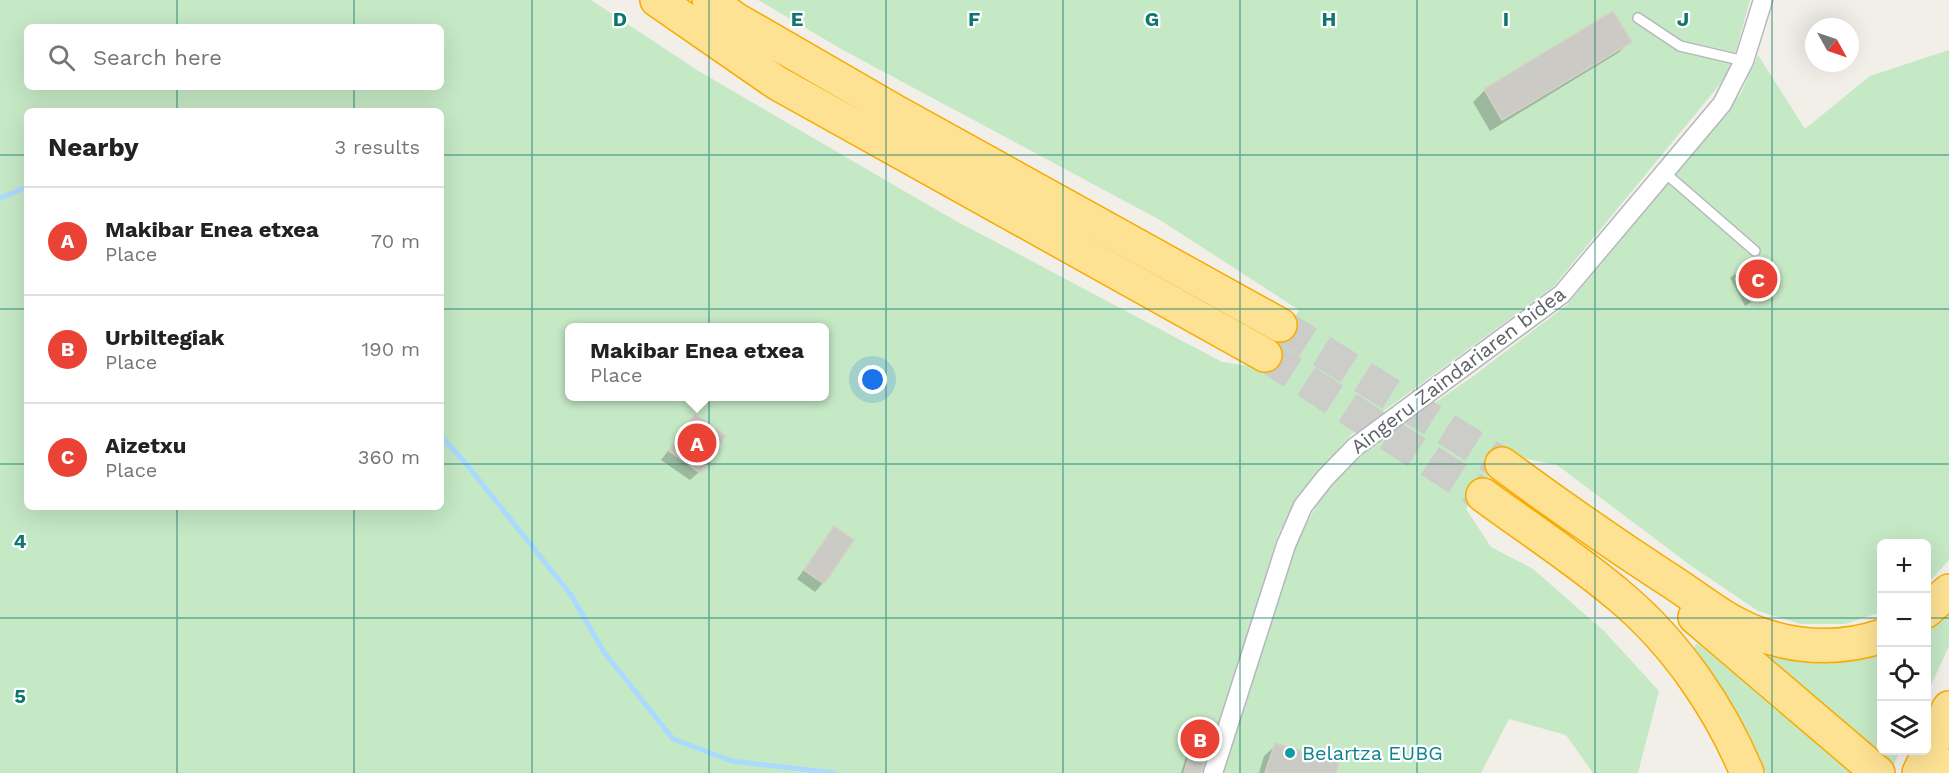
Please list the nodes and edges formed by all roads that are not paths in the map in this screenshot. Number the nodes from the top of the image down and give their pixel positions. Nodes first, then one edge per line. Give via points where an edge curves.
1 (632, 0) edge
2 (657, 0) edge
3 (709, 0) edge
4 (1763, 0) edge
5 (1638, 18) dead end
6 (725, 50) junction
7 (1744, 61) junction
8 (1664, 172) junction
9 (1755, 251) dead end
10 (1280, 325) tunnel mouth
11 (1265, 355) tunnel mouth
12 (1502, 464) tunnel mouth
13 (1482, 495) tunnel mouth
14 (1595, 533) junction
15 (1949, 591) edge
16 (1931, 607) edge
17 (1877, 637) edge
18 (1707, 699) junction
19 (1949, 708) edge
20 (1949, 766) edge
21 (1213, 773) edge
22 (1732, 773) edge
23 (1747, 773) edge
24 (1878, 773) edge
25 (1919, 773) edge
26 (1946, 773) edge

1 - 6 highway
2 - 6 highway
3 - 10 highway via 896,112
4 - 7 street, Aingeru Zaindariaren bidea
5 - 7 lane via 1680,46
6 - 11 highway via 777,83
7 - 8 street, Aingeru Zaindariaren bidea via 1722,104
8 - 9 lane
8 - 21 street, Aingeru Zaindariaren bidea via 1562,294 1387,421 1355,447 1311,497 1286,545
12 - 14 highway
13 - 18 highway via 1623,599 1676,653
14 - 17 highway via 1725,618 1758,633 1783,641 1830,646
14 - 24 highway
15 - 16 highway
18 - 22 highway
18 - 23 highway
19 - 25 highway
20 - 26 highway

